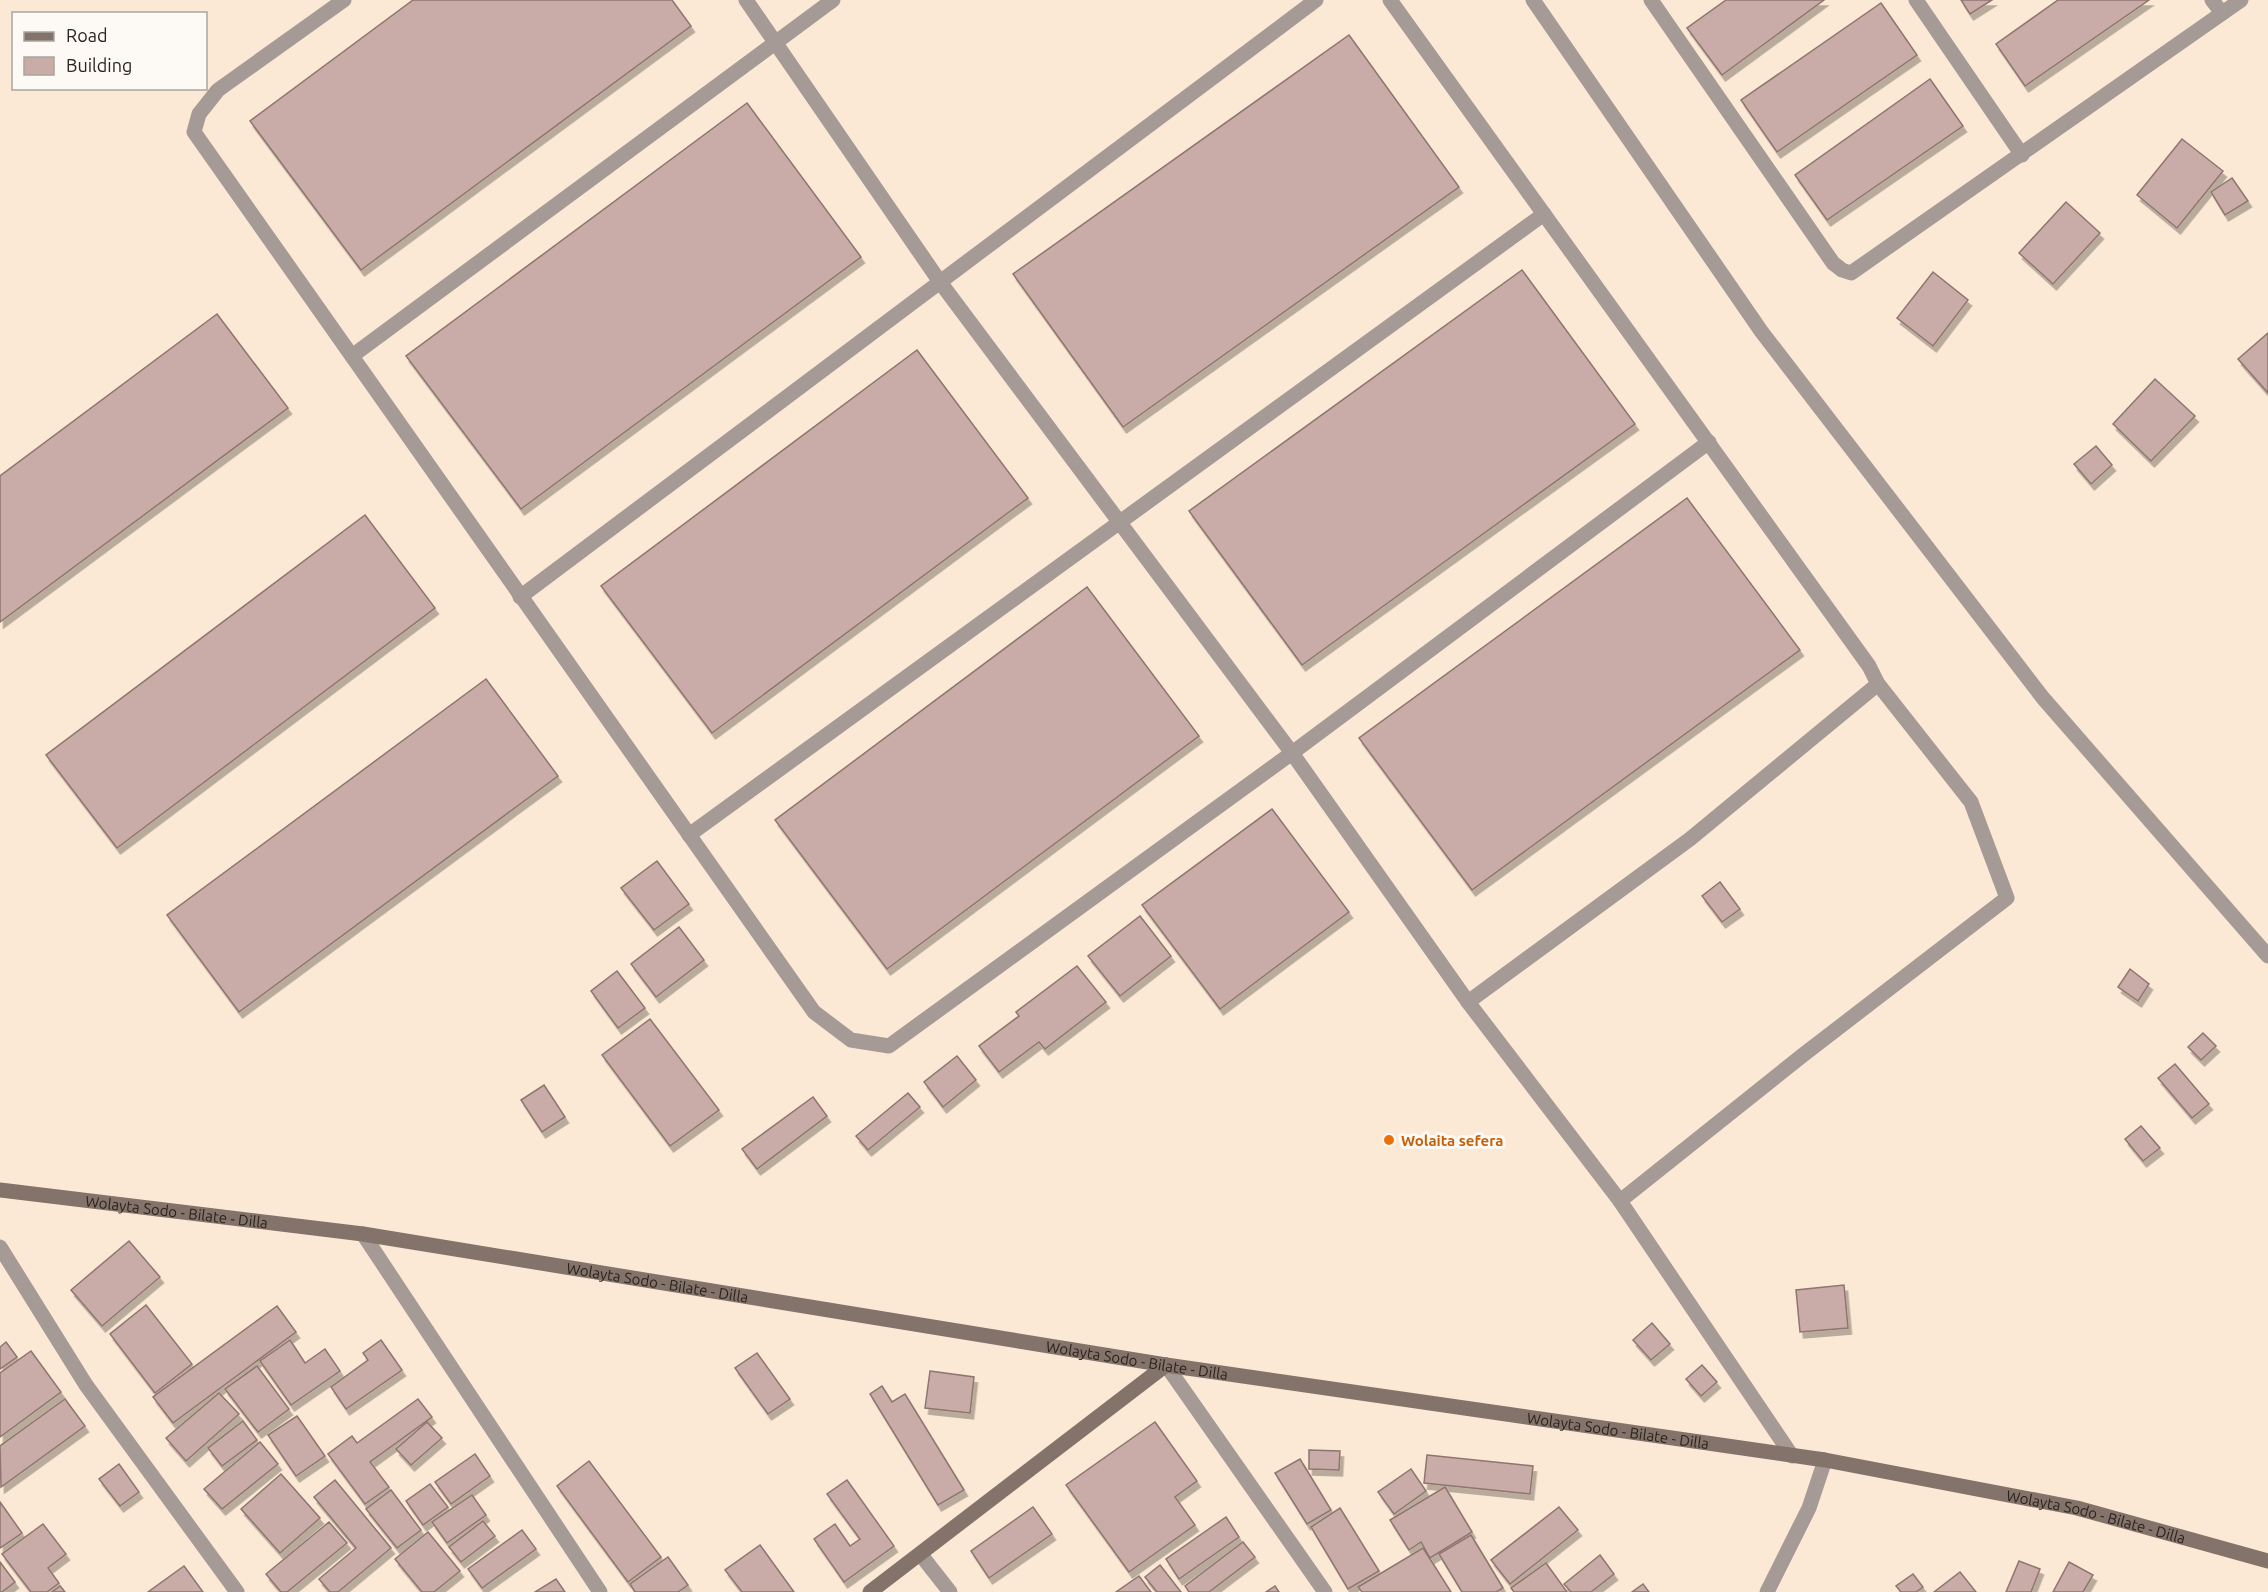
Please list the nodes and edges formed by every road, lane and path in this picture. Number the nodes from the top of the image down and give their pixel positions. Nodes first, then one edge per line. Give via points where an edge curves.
1 (344, 0) edge
2 (746, 0) edge
3 (832, 0) edge
4 (1316, 0) edge
5 (1390, 0) edge
6 (1533, 0) edge
7 (1652, 0) edge
8 (1916, 0) edge
9 (2212, 0) edge
10 (2241, 0) edge
11 (2222, 14) junction
12 (775, 43) junction
13 (2022, 155) junction
14 (1544, 214) junction
15 (940, 282) junction
16 (352, 356) junction
17 (1709, 442) junction
18 (1120, 521) junction
19 (520, 597) junction
20 (1878, 684) junction
21 (1292, 753) junction
22 (689, 835) junction
23 (2268, 956) edge
24 (1468, 1002) junction
25 (0, 1190) edge
26 (1620, 1201) junction
27 (363, 1234) junction
28 (0, 1247) edge
29 (1166, 1365) junction
30 (1792, 1455) junction
31 (1825, 1460) junction
32 (921, 1554) junction
33 (2268, 1561) edge
34 (237, 1592) edge
35 (600, 1592) edge
36 (870, 1592) edge
37 (950, 1592) edge
38 (1325, 1592) edge
39 (1767, 1592) edge

1 - 16 street via 218,90 200,114 194,132
2 - 12 street
3 - 12 street
4 - 15 street
5 - 14 street
6 - 23 street via 1761,331 2043,698
7 - 13 street via 1842,270 1851,273 1867,264
8 - 13 street
9 - 11 street
10 - 11 street
11 - 13 street
12 - 15 street
12 - 16 street
14 - 17 street
14 - 18 street
15 - 18 street
15 - 19 street
16 - 19 street
17 - 20 street
17 - 21 street
18 - 21 street
18 - 22 street
19 - 22 street
20 - 24 street via 1690,839
20 - 26 street via 1971,802 2007,898
21 - 22 street via 889,1046 851,1040 813,1012
21 - 24 street
24 - 26 street
25 - 27 main road, Wolayta Sodo - Bilate - Dilla
26 - 30 street
27 - 29 main road, Wolayta Sodo - Bilate - Dilla
27 - 35 street
28 - 34 street via 86,1385
29 - 30 main road, Wolayta Sodo - Bilate - Dilla
29 - 32 main road
29 - 38 street
30 - 31 main road, Wolayta Sodo - Bilate - Dilla
31 - 33 main road, Wolayta Sodo - Bilate - Dilla via 2077,1508
31 - 39 street via 1809,1508
32 - 36 main road
32 - 37 street

